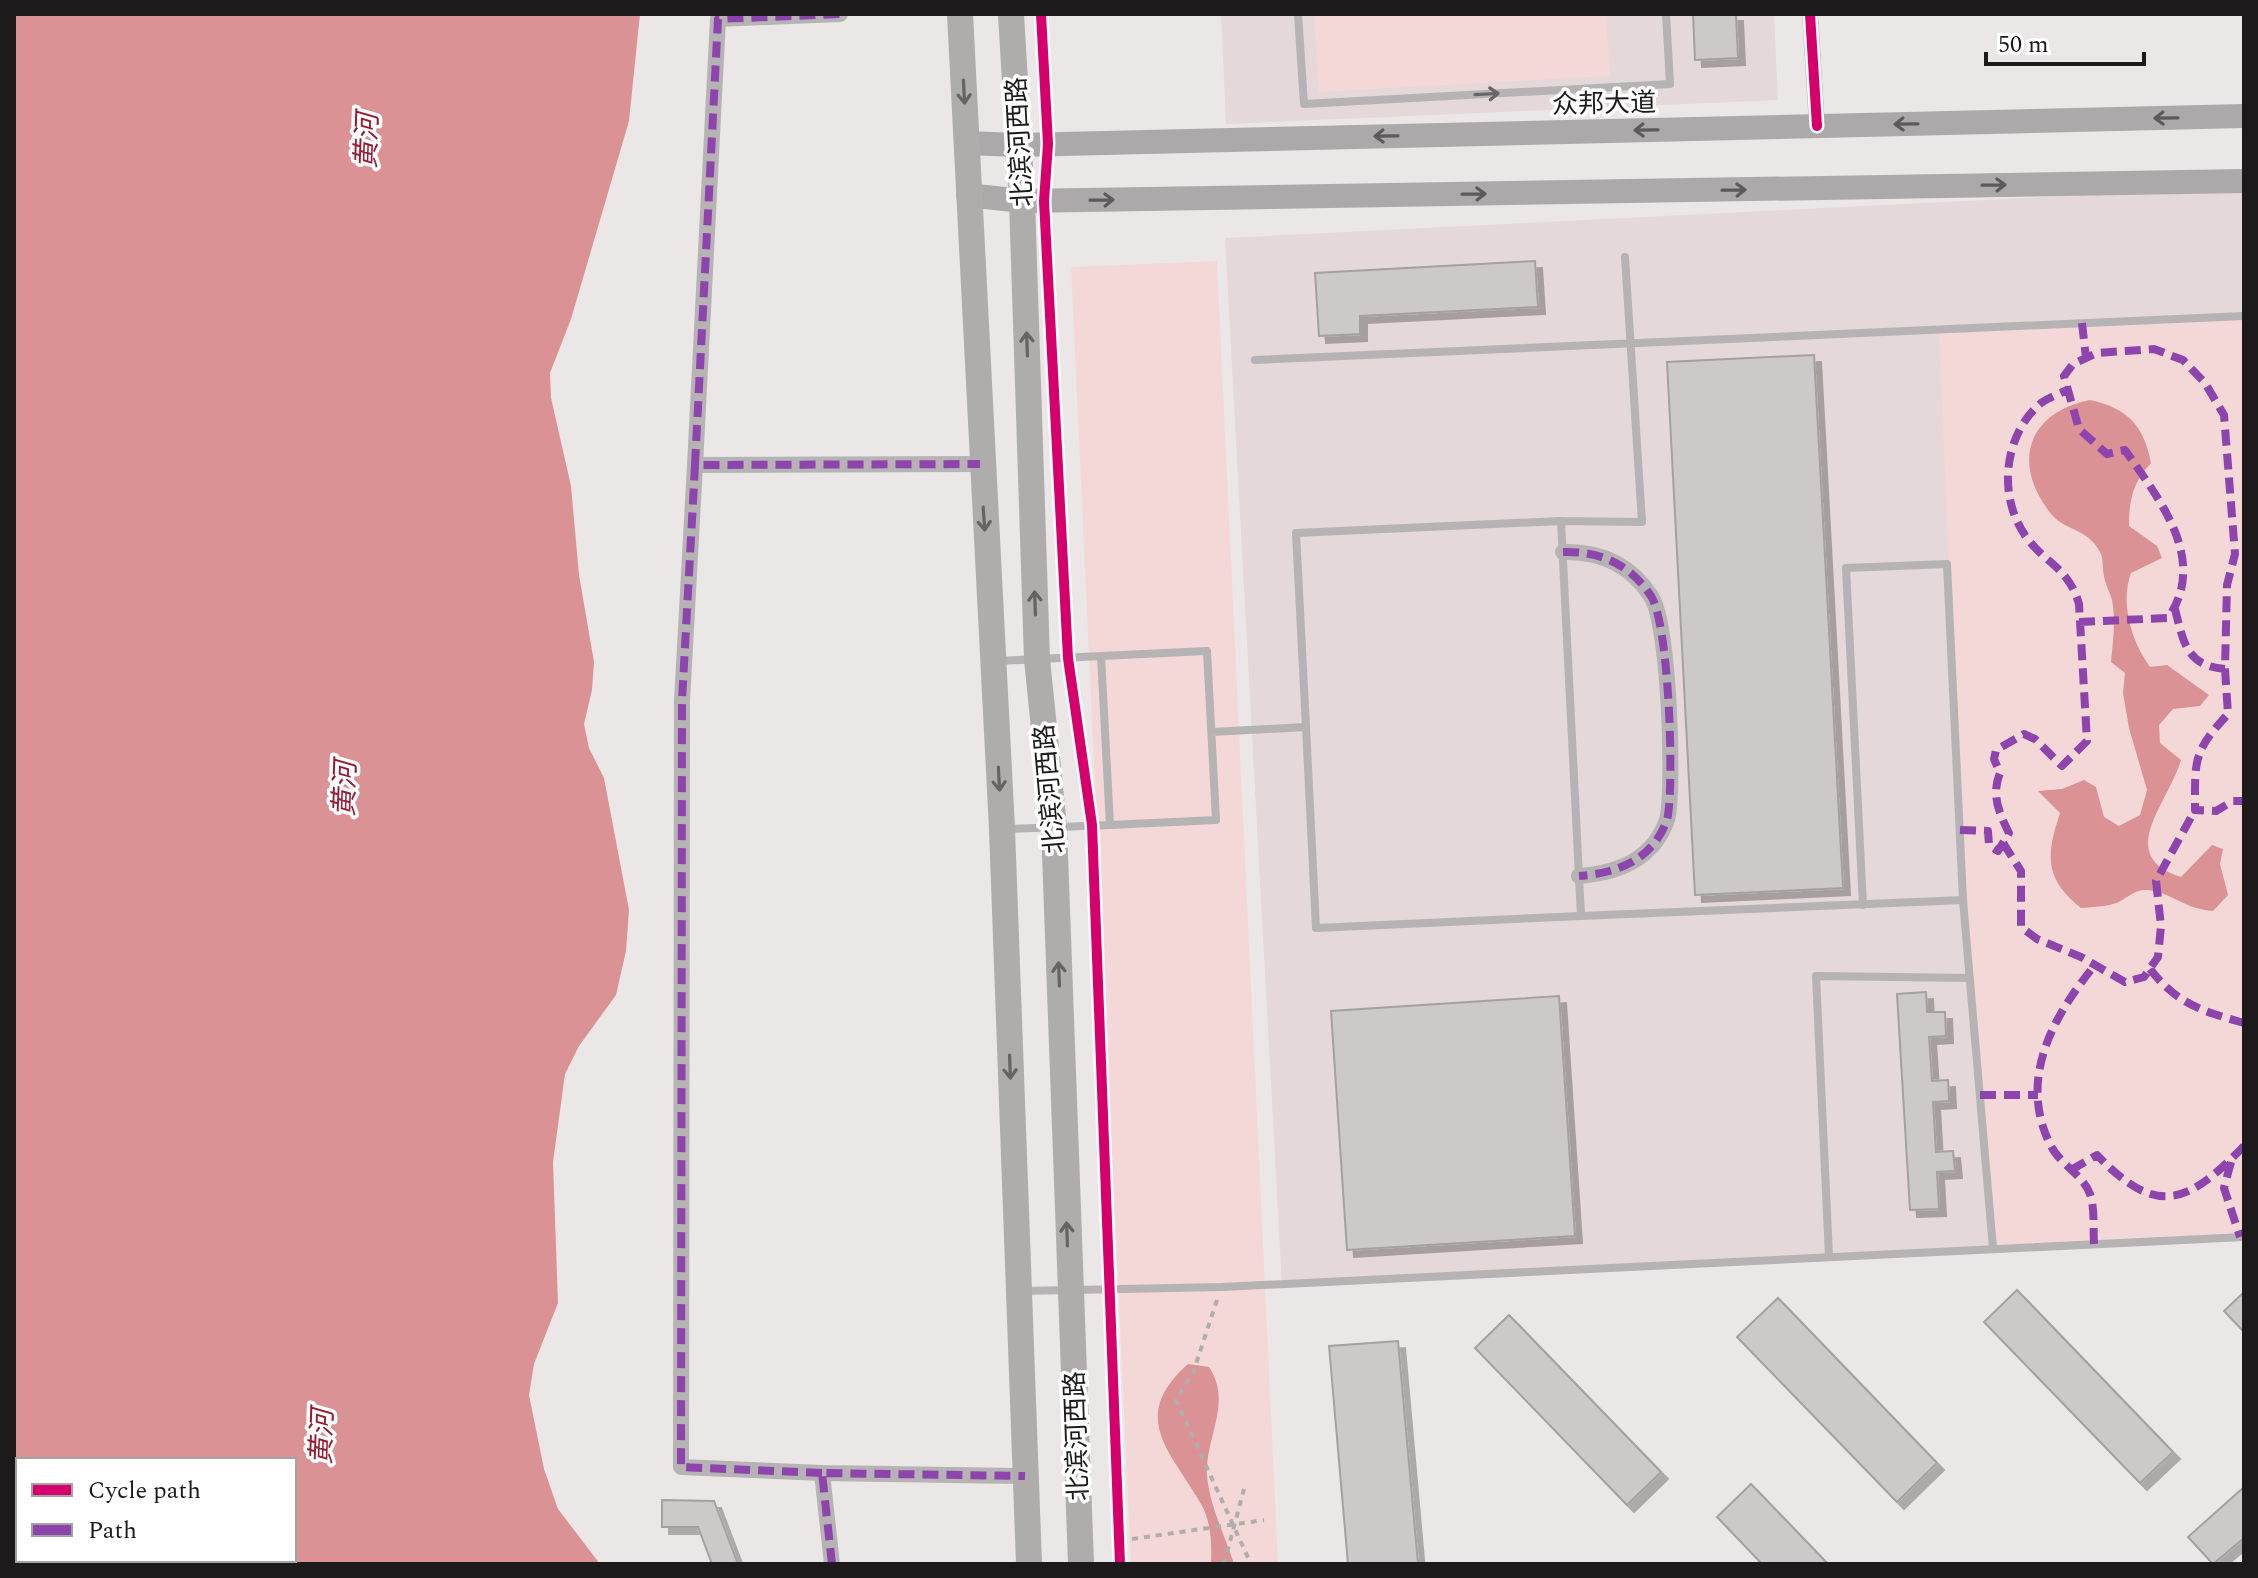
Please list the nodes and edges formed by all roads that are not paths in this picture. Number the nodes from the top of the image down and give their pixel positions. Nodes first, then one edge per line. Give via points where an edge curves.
1 (840, 14) edge
2 (960, 14) edge
3 (1011, 14) edge
4 (1041, 14) edge
5 (1298, 14) edge
6 (1666, 14) edge
7 (1810, 14) edge
8 (718, 17) edge
9 (2244, 116) edge
10 (1817, 126) junction
11 (966, 143) junction
12 (1048, 144) junction
13 (1020, 145) junction
14 (2244, 181) edge
15 (968, 195) junction
16 (1033, 201) junction
17 (1625, 257) dead end
18 (2244, 316) edge
19 (1630, 343) junction
20 (1255, 360) dead end
21 (980, 464) junction
22 (695, 465) junction
23 (1561, 521) junction
24 (1563, 552) junction
25 (1101, 656) junction
26 (1068, 658) junction
27 (1037, 659) junction
28 (994, 661) junction
29 (1306, 727) junction
30 (1212, 732) junction
31 (1092, 825) junction
32 (1110, 825) junction
33 (1054, 827) junction
34 (1002, 829) junction
35 (1579, 876) junction
36 (1963, 900) junction
37 (1863, 905) junction
38 (1581, 916) junction
39 (1970, 978) junction
40 (2244, 1237) edge
41 (1993, 1248) junction
42 (1829, 1256) junction
43 (1107, 1288) junction
44 (1069, 1290) junction
45 (1017, 1291) junction
46 (822, 1473) junction
47 (1025, 1476) junction
48 (832, 1564) edge
49 (1029, 1564) edge
50 (1081, 1564) edge
51 (1120, 1564) edge

1 - 8 street
2 -> 11 main road, 北滨河西路
3 - 13 main road, 北滨河西路
4 - 12 lane
5 -> 6 lane via 1304,104 1670,84
7 - 10 street
8 - 22 street
9 -> 10 main road, 众邦大道
10 -> 12 main road, 众邦大道
11 - 13 main road, 众邦大道
11 - 15 main road, 北滨河西路
12 - 13 main road, 众邦大道
12 - 16 lane
13 - 16 main road, 北滨河西路
16 -> 14 main road
15 - 16 main road
15 - 21 main road, 北滨河西路
16 - 26 lane
27 -> 16 main road, 北滨河西路
17 - 19 lane
18 - 19 lane
19 - 20 lane
19 - 23 lane via 1642,522
21 - 22 street
21 -> 28 main road, 北滨河西路
22 - 46 street via 682,701 681,1467
23 - 24 lane
23 - 29 lane via 1296,533
24 - 35 lane
24 - 35 street via 1605,556 1633,573 1653,599 1661,631 1671,781 1668,819 1651,847 1625,867
25 - 26 lane
25 - 30 lane via 1207,651
25 - 32 lane
26 - 27 lane
26 - 31 lane
27 - 28 lane
27 - 33 main road, 北滨河西路
28 -> 34 main road, 北滨河西路
29 - 30 lane
29 - 38 lane via 1316,928
30 - 32 lane via 1216,820
31 - 32 lane
31 - 33 lane
31 - 43 lane
33 - 34 lane
44 -> 33 main road, 北滨河西路
34 -> 45 main road, 北滨河西路
35 - 38 lane
36 - 37 lane
36 - 37 lane via 1947,564 1846,568
36 - 39 lane
37 - 38 lane
39 - 41 lane
39 - 42 lane via 1816,976
40 - 41 lane
41 - 42 lane
42 - 43 lane via 1222,1287
43 - 44 lane
43 - 51 lane
44 - 45 lane
44 - 50 main road, 北滨河西路
45 - 47 main road, 北滨河西路
46 - 47 street
46 - 48 street
47 - 49 main road, 北滨河西路

